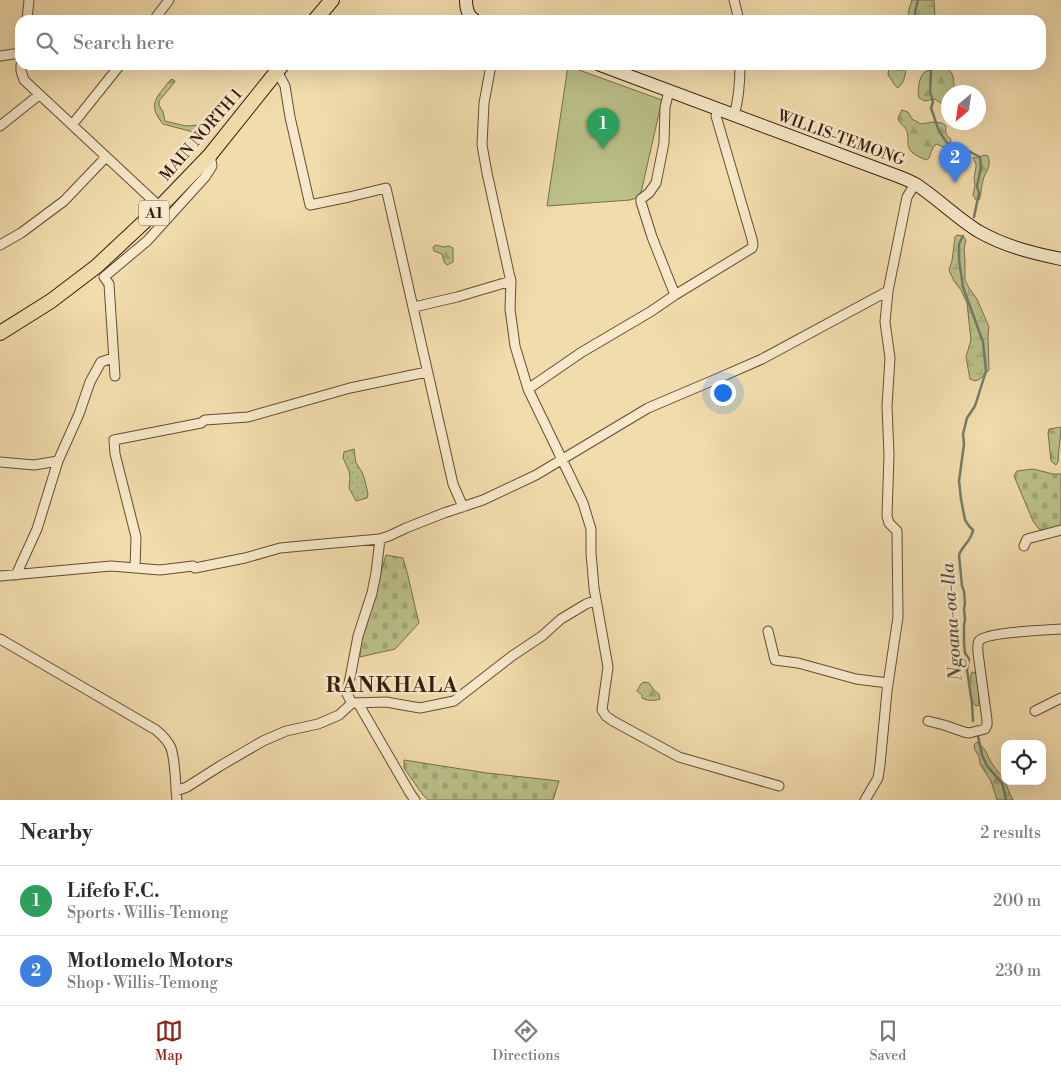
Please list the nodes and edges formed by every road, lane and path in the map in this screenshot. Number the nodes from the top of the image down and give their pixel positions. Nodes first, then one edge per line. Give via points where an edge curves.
1 (29, 0) edge
2 (169, 0) edge
3 (332, 0) edge
4 (466, 0) edge
5 (734, 0) edge
6 (28, 15) edge
7 (158, 15) edge
8 (319, 15) edge
9 (469, 15) edge
10 (738, 15) edge
11 (15, 54) edge
12 (0, 56) edge
13 (20, 70) edge
14 (116, 70) edge
15 (278, 70) edge
16 (281, 70) edge
17 (490, 70) edge
18 (613, 70) edge
19 (740, 70) edge
20 (670, 91) junction
21 (39, 94) junction
22 (718, 109) junction
23 (734, 116) junction
24 (72, 125) junction
25 (0, 126) edge
26 (210, 155) junction
27 (106, 157) junction
28 (916, 184) junction
29 (160, 207) junction
30 (0, 245) edge
31 (1061, 259) edge
32 (511, 281) junction
33 (888, 291) junction
34 (675, 295) junction
35 (414, 307) junction
36 (0, 333) edge
37 (113, 358) junction
38 (427, 372) junction
39 (115, 376) dead end
40 (528, 389) junction
41 (563, 459) junction
42 (58, 461) junction
43 (0, 462) edge
44 (463, 507) junction
45 (1061, 530) edge
46 (380, 539) junction
47 (1024, 546) dead end
48 (135, 568) junction
49 (16, 575) junction
50 (0, 576) edge
51 (596, 600) junction
52 (1061, 629) edge
53 (768, 631) dead end
54 (0, 639) edge
55 (888, 683) junction
56 (1061, 698) edge
57 (355, 703) junction
58 (1035, 711) dead end
59 (928, 721) dead end
60 (779, 786) dead end
61 (176, 796) edge
62 (416, 800) edge
63 (865, 800) edge

1 - 6 street
2 - 7 street
3 - 8 main road
4 - 9 main road
5 - 10 street
11 - 12 street
13 - 21 street via 24,80
14 - 24 street
15 - 26 main road, MAIN NORTH 1 / A1
16 - 35 street via 310,205 386,188
17 - 32 street via 482,117 482,145
18 - 20 main road, WILLIS-TEMONG
19 - 23 street
20 - 22 main road, WILLIS-TEMONG
20 - 34 street via 665,107 664,143 656,183 641,202
21 - 24 street
21 - 25 street
22 - 23 main road, WILLIS-TEMONG
22 - 34 street via 716,116 753,245 747,252
23 - 28 main road, WILLIS-TEMONG
24 - 27 street
26 - 29 main road, MAIN NORTH 1 / A1
26 - 37 street via 212,166 205,176 146,241 104,277 109,284
27 - 29 street
27 - 30 street via 64,201
28 - 31 main road, WILLIS-TEMONG via 959,218 994,239
28 - 33 street via 907,197
29 - 36 main road, MAIN NORTH 1 / A1 via 97,266 51,301
32 - 35 street
32 - 40 street via 510,309 515,346
33 - 41 street via 762,359 648,408
33 - 55 street via 885,322 890,358 887,516 897,532 898,608
34 - 40 street
35 - 38 street
37 - 39 street
37 - 42 street via 101,362 90,382
38 - 44 street via 453,484
38 - 48 street via 350,388 248,418 205,420 114,440 136,537
40 - 41 street
41 - 44 street via 536,475
41 - 51 street via 591,529
42 - 43 street via 34,465
42 - 49 street via 37,529
44 - 46 street
45 - 47 street via 1027,539
46 - 48 street via 280,548 195,568
46 - 57 street via 372,593 358,636 347,694
48 - 49 street via 111,566
49 - 50 street
51 - 57 street via 561,619 454,701 420,708 386,702
51 - 60 street via 608,667 602,710 606,716 679,756
52 - 59 street via 997,634 980,640 987,720 985,730 969,733
53 - 55 street via 775,660
54 - 61 street via 156,730 171,748
55 - 63 street via 878,778
56 - 58 street
57 - 61 street via 339,715 318,724 286,731 263,741
57 - 62 street

